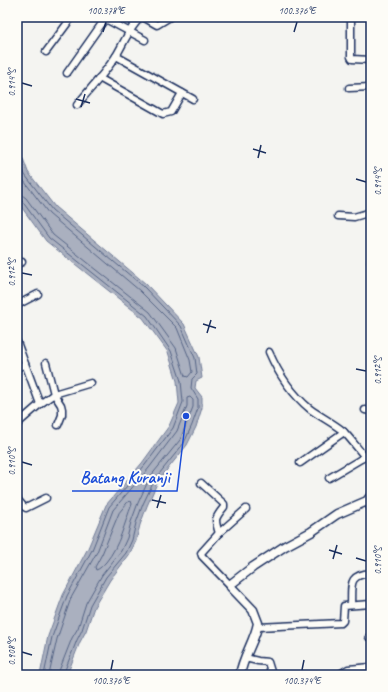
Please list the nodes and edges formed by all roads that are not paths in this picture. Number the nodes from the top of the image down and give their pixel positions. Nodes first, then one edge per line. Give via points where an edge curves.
1 (72, 17) edge
2 (143, 17) edge
3 (170, 17) edge
4 (351, 17) edge
5 (104, 18) edge
6 (130, 32) junction
7 (145, 40) dead end
8 (46, 52) dead end
9 (116, 56) junction
10 (371, 60) edge
11 (67, 73) dead end
12 (99, 78) junction
13 (371, 87) edge
14 (349, 88) dead end
15 (182, 92) junction
16 (193, 99) dead end
17 (77, 105) dead end
18 (371, 212) edge
19 (338, 216) dead end
20 (38, 294) dead end
21 (17, 305) edge
22 (17, 342) edge
23 (269, 352) dead end
24 (46, 363) dead end
25 (25, 364) junction
26 (17, 368) edge
27 (91, 383) dead end
28 (54, 394) junction
29 (40, 404) junction
30 (17, 424) edge
31 (58, 425) dead end
32 (344, 432) junction
33 (368, 457) edge
34 (300, 463) dead end
35 (329, 478) dead end
36 (201, 483) dead end
37 (46, 498) dead end
38 (369, 498) edge
39 (17, 499) edge
40 (246, 509) dead end
41 (371, 509) edge
42 (219, 533) junction
43 (371, 573) edge
44 (231, 587) junction
45 (371, 604) edge
46 (352, 605) junction
47 (258, 627) junction
48 (245, 658) junction
49 (371, 668) edge
50 (347, 673) edge
51 (240, 675) edge
52 (272, 675) edge
53 (338, 675) edge

1 - 8 street
2 - 3 street via 158,25
2 - 6 street
4 - 10 street via 350,57 355,60
5 - 6 street
5 - 11 street
6 - 7 street
6 - 9 street
9 - 12 street
9 - 15 street
12 - 15 street via 163,114 171,112
12 - 17 street
13 - 14 street
15 - 16 street
18 - 19 street via 354,217
20 - 21 street
22 - 25 street
23 - 32 street via 284,380 308,408
24 - 28 street
25 - 26 street
25 - 29 street
27 - 28 street
28 - 29 street
28 - 31 street via 62,409
29 - 30 street
32 - 33 street
32 - 34 street
33 - 35 street
36 - 42 street via 224,504 215,519
37 - 39 street via 26,508
38 - 41 street
38 - 44 street via 285,546
40 - 42 street
42 - 44 street via 201,554
43 - 46 street via 358,575 353,580
44 - 47 street via 253,610 258,619
45 - 46 street
46 - 47 street via 343,607 341,623
47 - 48 street
48 - 51 street
48 - 52 street via 268,662
49 - 50 street via 351,668
50 - 53 street

